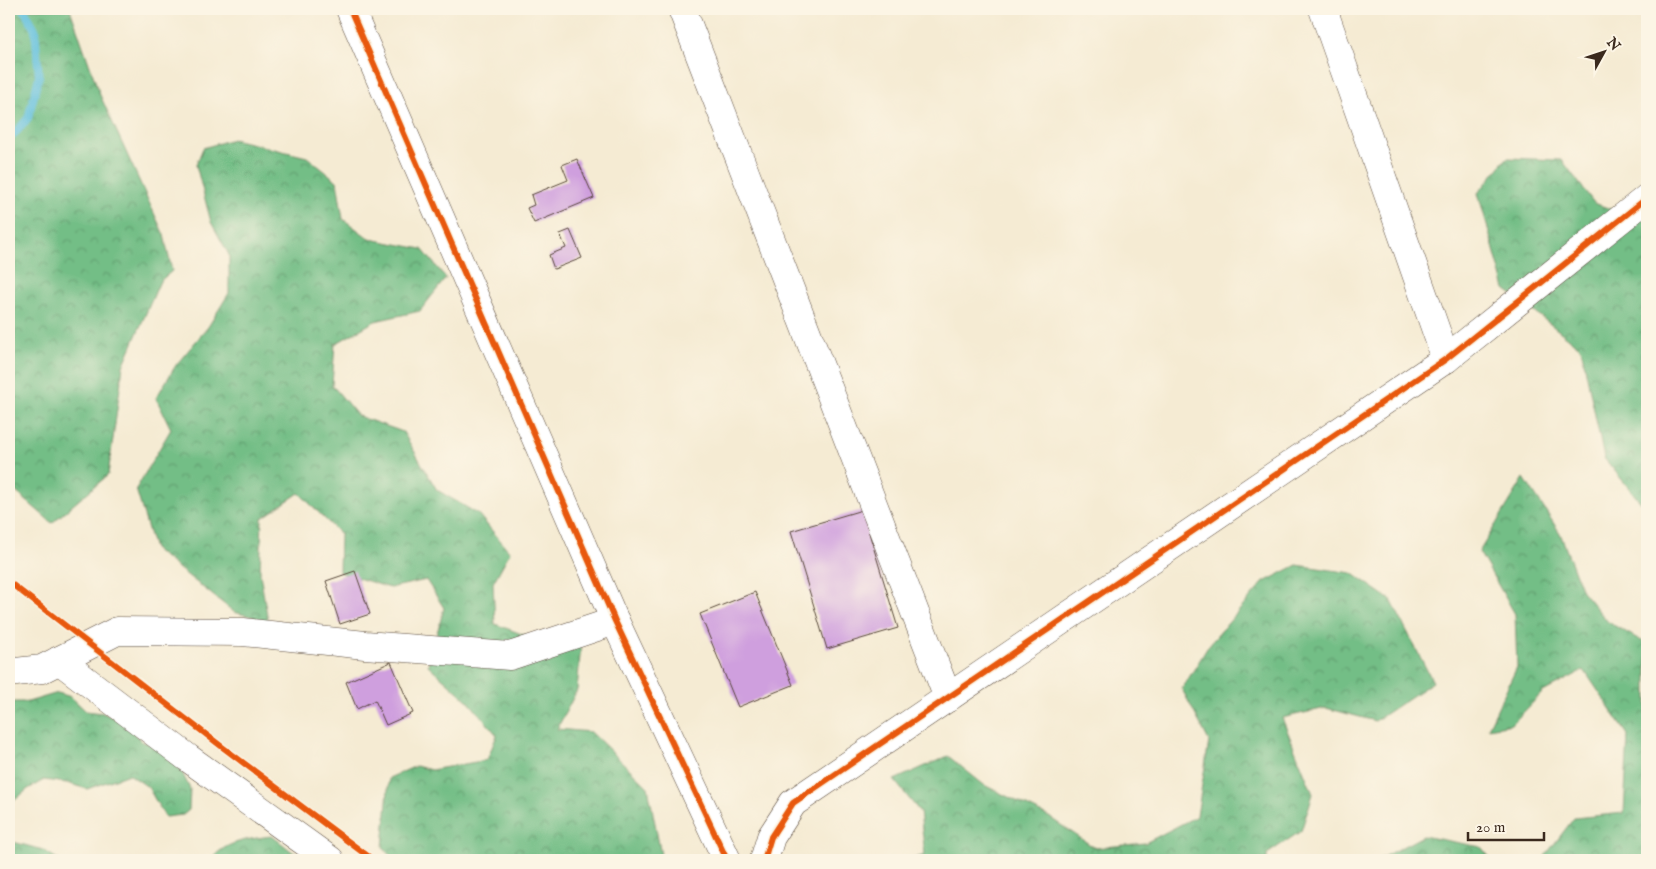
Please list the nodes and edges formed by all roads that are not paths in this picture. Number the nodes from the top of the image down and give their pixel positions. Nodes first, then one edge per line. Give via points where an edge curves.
1 (350, 9) edge
2 (682, 9) edge
3 (1323, 9) edge
4 (1647, 198) edge
5 (1446, 359) junction
6 (615, 621) junction
7 (59, 660) junction
8 (9, 670) edge
9 (948, 698) junction
10 (330, 860) edge
11 (727, 860) edge
12 (764, 860) edge

1 - 6 street
2 - 9 street
3 - 5 street
4 - 5 street
5 - 9 street
6 - 7 street via 510,656 243,632 117,631
6 - 11 street
7 - 8 street via 42,669
7 - 10 street
9 - 12 street via 794,803 771,837

